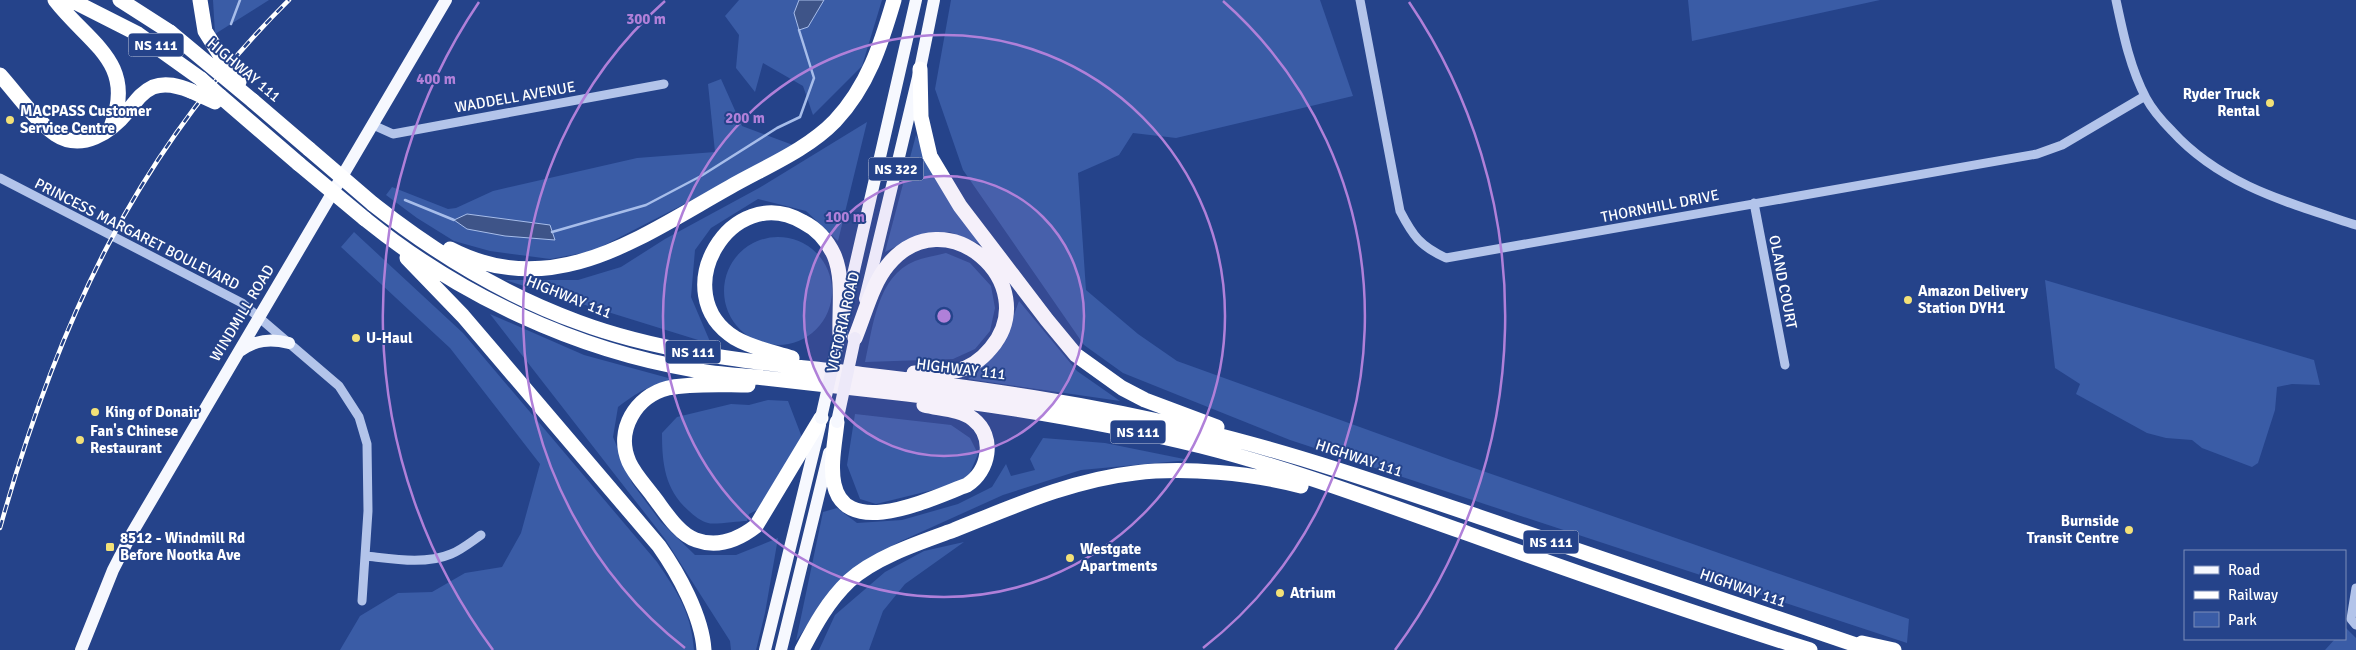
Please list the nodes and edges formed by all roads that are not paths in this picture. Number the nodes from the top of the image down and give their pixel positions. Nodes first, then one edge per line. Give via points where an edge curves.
1 (55, 0) edge
2 (71, 0) edge
3 (120, 0) edge
4 (200, 0) edge
5 (446, 0) edge
6 (894, 0) edge
7 (916, 0) edge
8 (934, 0) edge
9 (1360, 0) edge
10 (2116, 0) edge
11 (920, 69) junction
12 (0, 75) edge
13 (664, 84) dead end
14 (2145, 96) junction
15 (218, 99) junction
16 (253, 101) junction
17 (373, 125) junction
18 (110, 129) junction
19 (0, 178) edge
20 (1754, 203) junction
21 (397, 222) junction
22 (2356, 225) edge
23 (385, 235) junction
24 (258, 317) junction
25 (840, 334) junction
26 (855, 338) junction
27 (289, 343) junction
28 (238, 353) junction
29 (1785, 365) dead end
30 (839, 371) junction
31 (871, 375) junction
32 (808, 383) junction
33 (885, 392) junction
34 (821, 418) junction
35 (836, 422) junction
36 (1277, 450) junction
37 (1385, 502) junction
38 (481, 535) dead end
39 (366, 556) junction
40 (2356, 588) edge
41 (362, 601) dead end
42 (2356, 625) edge
43 (1825, 634) junction
44 (81, 650) edge
45 (704, 650) edge
46 (765, 650) edge
47 (781, 650) edge
48 (802, 650) edge
49 (1810, 650) edge
50 (1871, 650) edge
51 (1894, 650) edge

1 - 18 highway via 114,69 120,100
2 - 15 highway, NS 111, bridge via 138,34 200,79
3 - 16 highway, HIGHWAY 111 / NS 111, bridge via 170,32
4 - 16 highway, bridge via 205,31
5 - 17 main road, WINDMILL ROAD
6 - 21 highway via 865,82 835,122 798,149 614,251 555,268 488,264 461,255
7 - 25 main road, VICTORIA ROAD / NS 322
8 - 11 main road, VICTORIA ROAD / NS 322
9 - 20 street, THORNHILL DRIVE via 1400,211 1415,238 1429,251 1446,258 1466,256
10 - 14 street via 2125,42
11 - 26 main road, VICTORIA ROAD / NS 322
11 - 36 highway via 921,117 930,156 960,206 1076,355 1122,388 1145,400
12 - 18 highway via 37,117 63,139 84,141
13 - 17 street, WADDELL AVENUE via 393,134
14 - 20 street, THORNHILL DRIVE via 2062,145 2037,154
14 - 22 street via 2154,113 2186,146 2228,177 2273,198
15 - 18 highway, bridge via 170,85 154,87 137,99
15 - 23 highway, NS 111, bridge via 244,116
16 - 21 highway, HIGHWAY 111 / NS 111, bridge
17 - 24 main road, WINDMILL ROAD
19 - 24 street, PRINCESS MARGARET BOULEVARD via 226,294
20 - 29 street, OLAND COURT
21 - 30 highway, HIGHWAY 111 / NS 111 via 443,255 503,289 579,323 658,346
23 - 32 highway, NS 111 via 481,296 581,340 671,366
23 - 45 highway via 463,316 650,534 676,570 689,596
24 - 27 street, PRINCESS MARGARET BOULEVARD
24 - 28 main road, WINDMILL ROAD
25 - 30 highway via 837,266 827,242 818,232 798,218 760,214 737,224 720,240 710,258 705,279 710,311 724,329 746,344
25 - 34 main road, VICTORIA ROAD / NS 322, bridge
26 - 31 highway via 882,273 900,252 924,240 946,239 968,246 986,260 1000,280 1005,319 995,343 983,357 956,371
26 - 35 main road, VICTORIA ROAD / NS 322, bridge
27 - 28 main road via 263,341
27 - 39 street, PRINCESS MARGARET BOULEVARD via 339,386 362,422 368,458
28 - 44 main road, WINDMILL ROAD via 132,533 113,570
30 - 31 highway, HIGHWAY 111 / NS 111
31 - 36 highway, HIGHWAY 111 / NS 111 via 1094,407
32 - 33 highway, NS 111
32 - 34 highway via 680,387 652,394 638,405 626,426 625,445 629,462 686,534 695,540 724,543 756,526
33 - 35 highway via 973,419 985,438 987,455 974,481 877,514 855,511 840,497 834,483
33 - 37 highway, NS 111 via 1012,408 1146,433 1206,447
34 - 46 main road, VICTORIA ROAD / NS 322
35 - 47 main road, VICTORIA ROAD / NS 322
36 - 43 highway, HIGHWAY 111 / NS 111
37 - 48 highway via 1360,502 1284,482 1193,470 1134,473 1082,484 1024,502 884,558 849,580 824,610
37 - 49 highway, NS 111 via 1677,607
38 - 39 street via 450,554 401,560
39 - 41 street, PRINCESS MARGARET BOULEVARD
40 - 42 street via 2352,619
43 - 50 highway, HIGHWAY 111 / NS 111
43 - 51 highway

